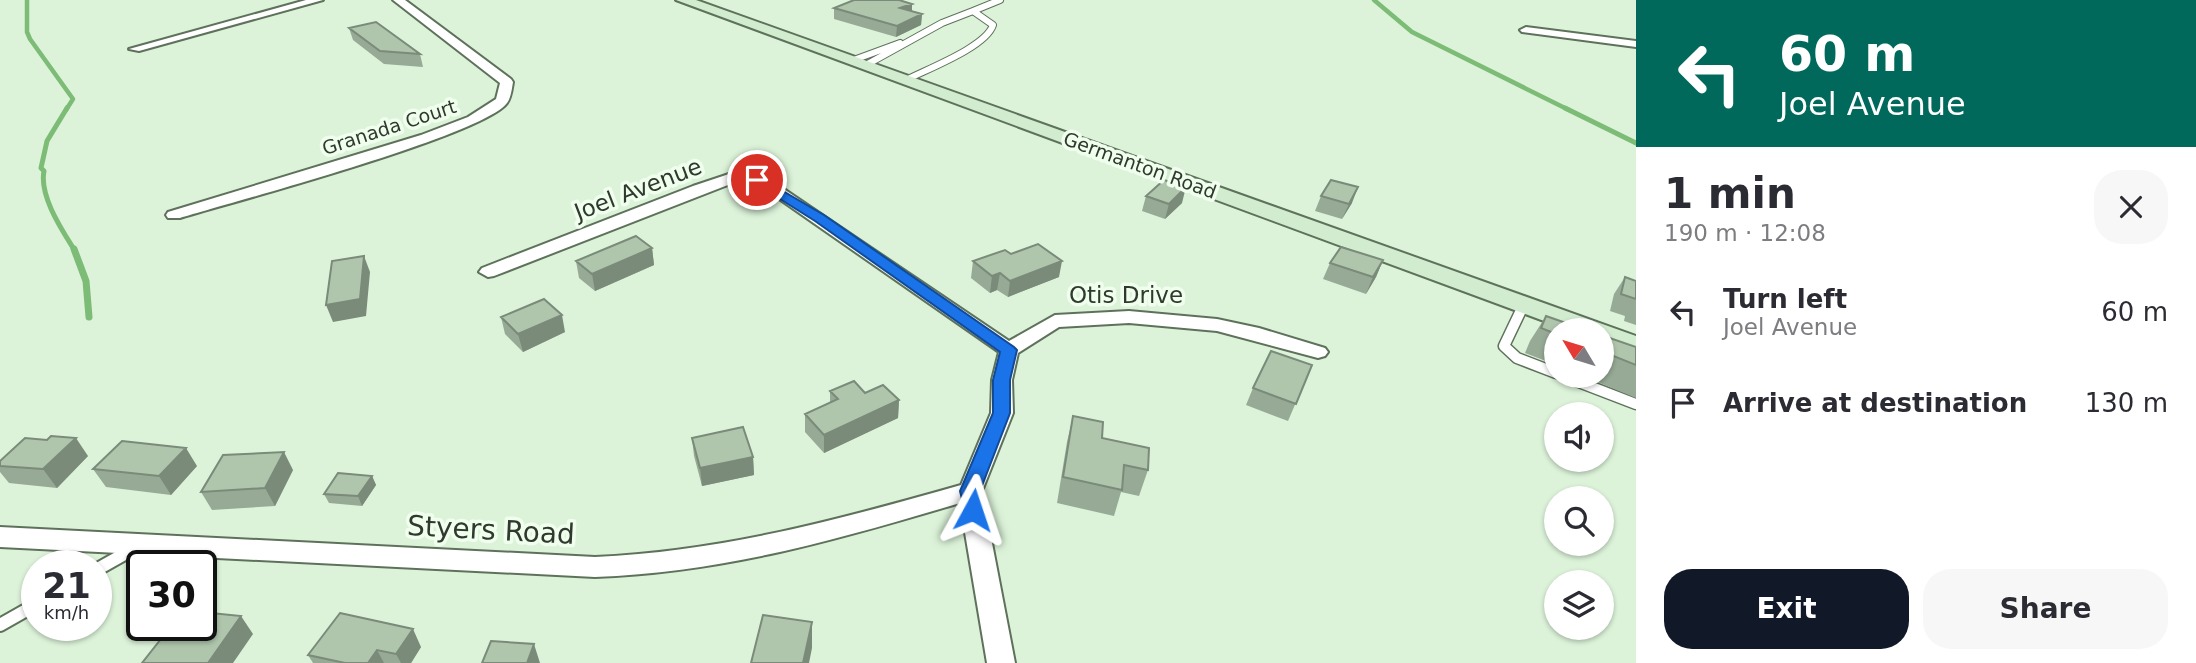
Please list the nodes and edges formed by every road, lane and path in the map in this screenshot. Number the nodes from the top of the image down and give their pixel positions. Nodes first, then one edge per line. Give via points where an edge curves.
1 (318, 0) edge
2 (398, 0) edge
3 (683, 0) edge
4 (1000, 0) edge
5 (974, 11) junction
6 (1526, 30) dead end
7 (924, 33) junction
8 (1636, 44) edge
9 (135, 49) dead end
10 (858, 63) junction
11 (905, 80) junction
12 (174, 215) dead end
13 (488, 272) dead end
14 (1524, 304) junction
15 (1561, 318) edge
16 (1614, 337) edge
17 (1636, 345) edge
18 (1009, 350) junction
19 (1318, 352) dead end
20 (1544, 368) edge
21 (1594, 388) edge
22 (1636, 404) edge
23 (970, 491) junction
24 (0, 537) edge
25 (142, 544) junction
26 (112, 561) edge
27 (21, 613) edge
28 (0, 625) edge
29 (1001, 663) edge

1 - 9 street
2 - 12 street, Granada Court via 507,82 502,101 473,120 426,138
3 - 10 main road, Germanton Road
4 - 5 lane
5 - 7 lane
5 - 11 lane via 993,25 983,39
6 - 8 street
7 - 10 lane
7 - 10 lane
10 - 11 main road, Germanton Road
11 - 14 main road, Germanton Road
13 - 18 street, Joel Avenue via 698,189 732,178 749,178 764,182 820,218
14 - 15 main road, Germanton Road
14 - 20 lane via 1504,346 1517,358
16 - 17 main road
18 - 19 street, Otis Drive via 1055,321 1129,317 1217,325
18 - 23 street via 1002,380 1002,413
21 - 22 lane
23 - 25 street, Styers Road via 784,545 650,567
23 - 29 street
24 - 25 street, Styers Road
25 - 26 lane
27 - 28 lane

